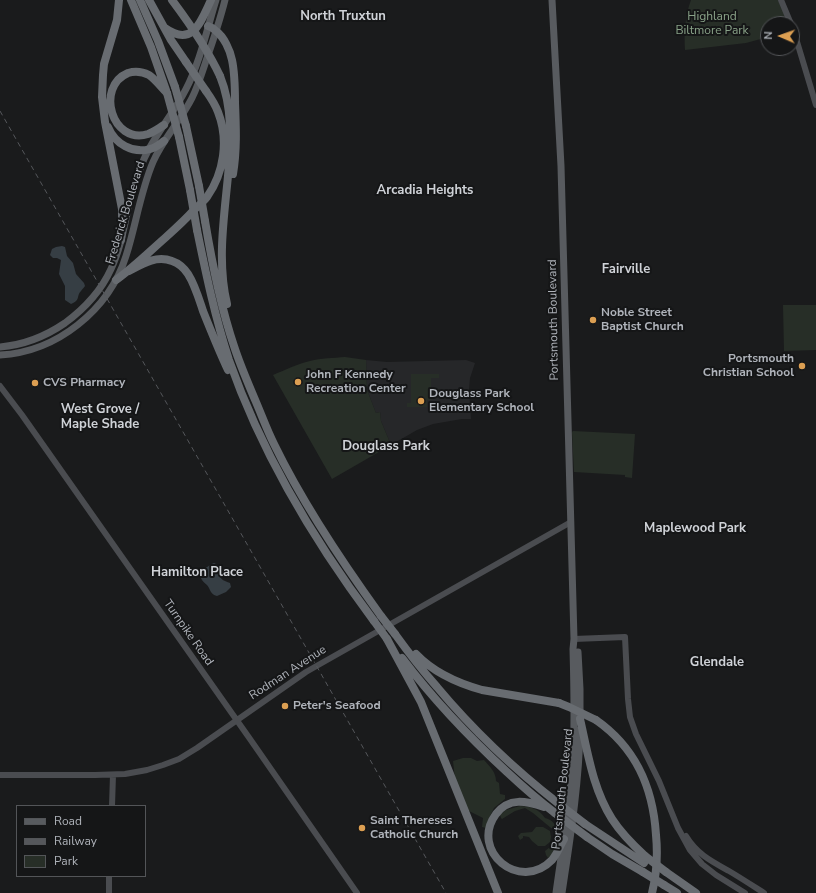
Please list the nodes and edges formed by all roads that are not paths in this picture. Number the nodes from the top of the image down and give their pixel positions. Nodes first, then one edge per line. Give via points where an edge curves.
1 (118, 0) edge
2 (131, 0) edge
3 (140, 0) edge
4 (149, 0) edge
5 (172, 0) edge
6 (211, 0) edge
7 (216, 0) edge
8 (226, 0) edge
9 (552, 0) edge
10 (781, 0) edge
11 (788, 16) edge
12 (163, 26) junction
13 (208, 26) junction
14 (216, 31) junction
15 (800, 52) edge
16 (167, 93) junction
17 (816, 105) edge
18 (103, 111) junction
19 (164, 125) junction
20 (164, 141) junction
21 (149, 150) junction
22 (225, 210) junction
23 (121, 240) junction
24 (129, 271) junction
25 (116, 280) junction
26 (0, 346) edge
27 (0, 355) edge
28 (241, 367) junction
29 (0, 386) edge
30 (260, 437) junction
31 (571, 522) junction
32 (391, 636) junction
33 (574, 639) junction
34 (580, 719) junction
35 (237, 720) junction
36 (0, 775) edge
37 (113, 775) junction
38 (112, 805) edge
39 (548, 808) junction
40 (671, 810) junction
41 (564, 839) junction
42 (645, 860) junction
43 (109, 877) edge
44 (108, 893) edge
45 (357, 893) edge
46 (498, 893) edge
47 (556, 893) edge
48 (562, 893) edge
49 (652, 893) edge
50 (677, 893) edge
51 (695, 893) edge
52 (746, 893) edge
53 (764, 893) edge

1 - 18 highway via 117,20 102,75
2 - 16 highway
3 - 28 highway, bridge via 175,87 186,126 220,296
4 - 12 highway
5 - 22 highway, bridge via 213,60 226,94 230,152
6 - 12 highway via 198,26 190,34 178,35
7 - 13 main road, Frederick Boulevard
8 - 14 main road, Frederick Boulevard
9 - 31 main road, Portsmouth Boulevard via 561,174
10 - 11 street
12 - 24 highway, bridge via 218,112 223,129 223,154 217,178 206,199
13 - 14 highway
13 - 19 main road, Frederick Boulevard via 192,78
14 - 20 main road, Frederick Boulevard via 194,96
14 - 22 highway via 224,40 232,60 235,86 235,162
15 - 17 street
16 - 19 highway via 150,76 131,72 117,82 110,102 116,121 127,132 148,134
16 - 30 highway, bridge via 220,332
18 - 21 highway via 111,134 120,143 136,150
18 - 23 highway via 121,205
19 - 21 main road, Frederick Boulevard
20 - 21 highway
20 - 25 main road, Frederick Boulevard via 146,178 128,251
21 - 23 main road, Frederick Boulevard via 135,184
22 - 28 highway via 222,256 224,287
23 - 26 main road, Frederick Boulevard via 115,261 104,282 81,310 61,325 38,337 14,345
24 - 25 highway
24 - 30 highway via 151,260 161,259 176,263 185,270 243,405
25 - 27 main road, Frederick Boulevard via 93,311 63,335 20,353
28 - 32 highway, bridge via 289,473 362,590 382,616
29 - 35 street, Turnpike Road
30 - 32 highway, bridge via 294,499 339,571 374,621
31 - 33 main road, Portsmouth Boulevard
31 - 35 street, Rodman Avenue via 316,666
32 - 39 highway via 427,689 465,732
32 - 42 highway, bridge via 468,722 535,785 585,824
32 - 46 highway via 421,702
32 - 49 highway, bridge via 429,666 459,683 482,690 558,703 596,720 610,731 628,750 640,769 654,812 657,858
33 - 34 main road, Portsmouth Boulevard via 577,648
33 - 40 street via 625,638 630,717
33 - 41 main road, Portsmouth Boulevard via 573,760
34 - 42 highway via 600,796 618,828
34 - 48 main road, Portsmouth Boulevard via 579,766
35 - 37 street, Rodman Avenue via 174,761 147,770
35 - 45 street, Turnpike Road
36 - 37 street, Rodman Avenue
37 - 38 street
39 - 41 highway via 522,802 501,809 489,829 489,840 494,854 501,863 512,870 530,872 542,868 552,860
39 - 50 highway, bridge via 612,854
40 - 52 street via 686,844 696,858 716,875
40 - 53 street via 687,838 703,856
41 - 47 main road, Portsmouth Boulevard
42 - 51 highway
43 - 44 street

